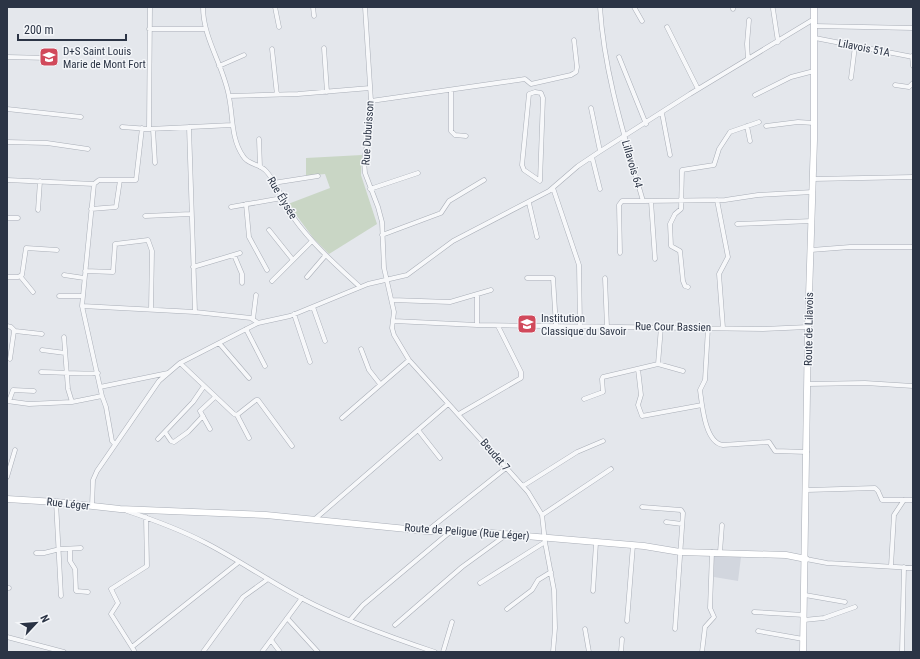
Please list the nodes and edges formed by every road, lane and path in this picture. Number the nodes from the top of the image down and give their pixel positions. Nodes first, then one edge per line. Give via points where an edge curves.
1 (150, 7) edge
2 (203, 7) edge
3 (275, 7) edge
4 (313, 7) edge
5 (364, 7) edge
6 (600, 7) edge
7 (634, 7) edge
8 (814, 7) edge
9 (774, 9) dead end
10 (314, 16) dead end
11 (642, 20) dead end
12 (749, 20) dead end
13 (814, 20) junction
14 (814, 26) junction
15 (279, 27) dead end
16 (666, 27) dead end
17 (913, 28) edge
18 (149, 29) junction
19 (206, 29) junction
20 (814, 38) junction
21 (574, 40) dead end
22 (778, 42) junction
23 (855, 46) junction
24 (324, 48) dead end
25 (272, 49) dead end
26 (244, 55) dead end
27 (7, 57) edge
28 (619, 57) dead end
29 (913, 57) edge
30 (48, 58) dead end
31 (748, 59) junction
32 (219, 66) junction
33 (913, 66) edge
34 (814, 71) junction
35 (852, 78) dead end
36 (913, 83) edge
37 (529, 84) junction
38 (895, 85) dead end
39 (370, 88) junction
40 (698, 89) junction
41 (451, 90) junction
42 (327, 92) junction
43 (529, 94) junction
44 (277, 95) junction
45 (755, 95) dead end
46 (229, 96) junction
47 (371, 101) junction
48 (591, 108) dead end
49 (7, 109) edge
50 (662, 113) junction
51 (81, 117) dead end
52 (759, 122) dead end
53 (814, 123) junction
54 (646, 124) junction
55 (232, 125) junction
56 (747, 126) junction
57 (766, 126) dead end
58 (122, 127) dead end
59 (189, 127) junction
60 (142, 128) junction
61 (151, 129) junction
62 (466, 136) dead end
63 (624, 137) junction
64 (259, 139) dead end
65 (750, 141) dead end
66 (7, 142) edge
67 (88, 149) dead end
68 (600, 152) junction
69 (670, 155) dead end
70 (592, 157) junction
71 (155, 163) dead end
72 (260, 167) junction
73 (418, 173) dead end
74 (318, 176) dead end
75 (913, 177) edge
76 (813, 179) junction
77 (7, 180) edge
78 (120, 180) junction
79 (484, 180) dead end
80 (40, 181) junction
81 (273, 183) junction
82 (94, 184) junction
83 (553, 188) junction
84 (370, 189) junction
85 (600, 189) dead end
86 (813, 192) junction
87 (282, 198) junction
88 (682, 200) junction
89 (717, 200) junction
90 (643, 201) junction
91 (651, 201) junction
92 (529, 202) junction
93 (246, 204) junction
94 (231, 207) dead end
95 (91, 209) junction
96 (38, 210) dead end
97 (191, 214) junction
98 (146, 216) dead end
99 (7, 218) edge
100 (18, 218) dead end
101 (812, 221) junction
102 (738, 224) dead end
103 (269, 230) dead end
104 (382, 235) junction
105 (537, 237) dead end
106 (312, 241) junction
107 (913, 246) edge
108 (57, 250) dead end
109 (811, 250) junction
110 (240, 253) dead end
111 (620, 253) dead end
112 (234, 255) junction
113 (325, 256) junction
114 (293, 260) junction
115 (655, 260) dead end
116 (193, 267) junction
117 (267, 270) dead end
118 (85, 271) junction
119 (64, 275) dead end
120 (20, 276) junction
121 (7, 277) edge
122 (307, 277) dead end
123 (84, 278) junction
124 (526, 278) dead end
125 (605, 278) dead end
126 (386, 280) junction
127 (272, 281) dead end
128 (242, 282) dead end
129 (360, 287) junction
130 (688, 287) dead end
131 (491, 290) dead end
132 (33, 292) dead end
133 (256, 295) dead end
134 (59, 296) dead end
135 (83, 296) junction
136 (477, 296) junction
137 (392, 300) junction
138 (82, 306) junction
139 (313, 307) junction
140 (151, 310) junction
141 (195, 312) junction
142 (294, 314) junction
143 (253, 319) junction
144 (394, 321) junction
145 (258, 323) junction
146 (477, 325) junction
147 (7, 326) edge
148 (498, 326) junction
149 (556, 326) junction
150 (580, 326) junction
151 (607, 327) junction
152 (662, 327) junction
153 (808, 327) junction
154 (708, 328) junction
155 (723, 328) junction
156 (246, 329) junction
157 (14, 331) junction
158 (42, 334) dead end
159 (64, 337) dead end
160 (325, 341) dead end
161 (220, 343) junction
162 (361, 349) dead end
163 (42, 350) dead end
164 (65, 352) junction
165 (10, 359) dead end
166 (409, 360) junction
167 (310, 362) dead end
168 (180, 363) junction
169 (658, 364) junction
170 (266, 366) dead end
171 (638, 369) junction
172 (683, 371) dead end
173 (41, 372) dead end
174 (66, 372) junction
175 (168, 372) junction
176 (98, 373) junction
177 (248, 378) dead end
178 (380, 384) junction
179 (808, 384) junction
180 (204, 386) junction
181 (913, 386) edge
182 (100, 387) junction
183 (34, 391) dead end
184 (102, 396) junction
185 (214, 396) junction
186 (584, 399) dead end
187 (8, 401) edge
188 (72, 402) junction
189 (448, 404) junction
190 (702, 406) junction
191 (459, 414) junction
192 (237, 415) junction
193 (203, 416) junction
194 (342, 418) dead end
195 (210, 429) dead end
196 (418, 430) junction
197 (165, 432) junction
198 (249, 438) dead end
199 (158, 439) dead end
200 (603, 441) dead end
201 (115, 444) junction
202 (292, 446) dead end
203 (16, 450) dead end
204 (807, 452) junction
205 (440, 458) dead end
206 (506, 468) junction
207 (611, 469) dead end
208 (7, 477) edge
209 (523, 486) junction
210 (806, 490) junction
211 (7, 499) edge
212 (904, 500) junction
213 (913, 500) edge
214 (56, 502) junction
215 (92, 506) junction
216 (642, 507) dead end
217 (128, 508) joint
218 (120, 509) junction
219 (542, 515) junction
220 (146, 517) junction
221 (315, 519) junction
222 (666, 522) dead end
223 (682, 524) junction
224 (722, 525) dead end
225 (427, 531) junction
226 (451, 531) junction
227 (506, 534) junction
228 (545, 540) junction
229 (596, 543) junction
230 (633, 545) junction
231 (81, 548) dead end
232 (60, 549) junction
233 (70, 549) junction
234 (680, 552) junction
235 (712, 552) junction
236 (720, 552) junction
237 (36, 553) dead end
238 (806, 559) junction
239 (239, 562) junction
240 (891, 566) junction
241 (904, 567) junction
242 (913, 568) edge
243 (551, 572) junction
244 (268, 579) junction
245 (480, 583) dead end
246 (594, 591) dead end
247 (88, 592) dead end
248 (805, 595) junction
249 (61, 596) dead end
250 (302, 598) junction
251 (844, 602) dead end
252 (855, 607) dead end
253 (507, 609) dead end
254 (754, 612) dead end
255 (804, 617) junction
256 (287, 618) junction
257 (350, 620) junction
258 (627, 620) dead end
259 (452, 622) dead end
260 (395, 625) dead end
261 (585, 629) dead end
262 (675, 629) dead end
263 (758, 631) dead end
264 (7, 637) edge
265 (622, 639) dead end
266 (803, 639) junction
267 (271, 640) junction
268 (132, 647) junction
269 (64, 652) edge
270 (135, 652) edge
271 (204, 652) edge
272 (262, 652) edge
273 (280, 652) edge
274 (318, 652) edge
275 (435, 652) edge
276 (443, 652) edge
277 (553, 652) edge
278 (589, 652) edge
279 (621, 652) edge
280 (702, 652) edge
281 (803, 652) edge
282 (902, 652) edge

1 - 18 street
2 - 19 street, Rue Élysée
3 - 15 street
4 - 10 street
5 - 39 street, Rue Dubuisson
6 - 63 street, Lillavois 64 via 601,30
7 - 11 street
8 - 13 street, Route de Lilavois
9 - 22 street
12 - 31 street
13 - 14 street, Route de Lilavois
13 - 22 street
14 - 17 street
14 - 20 street, Route de Lilavois
16 - 40 street
18 - 19 street
18 - 61 street
19 - 32 street, Rue Élysée
20 - 23 street, Lilavois 51A
20 - 34 street, Route de Lilavois
21 - 37 street via 576,72 554,80
22 - 31 street
23 - 29 street, Lilavois 51A
23 - 35 street
24 - 42 street
25 - 44 street
26 - 32 street
27 - 30 street
28 - 54 street
29 - 33 street
31 - 40 street
32 - 46 street, Rue Élysée
34 - 45 street via 791,78
34 - 53 street, Route de Lilavois
36 - 38 street via 910,87
37 - 41 street via 526,79
37 - 43 street
39 - 42 street
39 - 47 street, Rue Dubuisson
40 - 50 street
41 - 47 street
41 - 62 street via 452,131 455,136
42 - 44 street
43 - 43 street via 522,165 524,170 540,181 543,98 540,93
44 - 46 street
46 - 55 street, Rue Élysée
47 - 84 street, Rue Dubuisson via 371,122 364,161
48 - 68 street
49 - 51 street
50 - 54 street
50 - 69 street
52 - 56 street
53 - 57 street
53 - 76 street, Route de Lilavois
54 - 63 street
55 - 59 street
55 - 72 street, Rue Élysée via 242,156 247,162
56 - 65 street
56 - 88 street via 730,132 719,149 714,166 682,170
58 - 60 street
59 - 61 street
59 - 97 street
60 - 61 street
60 - 78 street via 136,180
61 - 71 street
63 - 68 street
63 - 90 street, Lillavois 64
64 - 72 street
66 - 67 street via 47,143
68 - 70 street
70 - 83 street
70 - 85 street
72 - 81 street, Rue Élysée via 266,171
73 - 84 street
74 - 81 street
75 - 76 street
76 - 86 street, Route de Lilavois
77 - 80 street
78 - 82 street via 99,180
78 - 95 street via 116,207
79 - 104 street via 449,201 441,213
80 - 82 street
80 - 96 street
81 - 87 street, Rue Élysée
82 - 95 street
83 - 92 street
83 - 150 street via 579,266
84 - 104 street, Rue Dubuisson via 382,222
86 - 89 street, Lillavois 64
86 - 101 street, Route de Lilavois
87 - 93 street
87 - 106 street, Rue Élysée via 292,216
88 - 89 street, Lillavois 64
88 - 91 street, Lillavois 64
88 - 130 street via 681,209 670,224 670,243 673,248 680,251 683,281
89 - 155 street via 728,257 719,274
90 - 91 street, Lillavois 64
90 - 111 street via 622,201 619,205
91 - 115 street
92 - 105 street
92 - 126 street via 453,241 407,275
93 - 94 street
93 - 117 street via 249,237
95 - 118 street
97 - 98 street
97 - 116 street
99 - 100 street
101 - 102 street
101 - 109 street, Route de Lilavois
103 - 114 street
104 - 126 street, Rue Dubuisson
106 - 113 street, Rue Élysée
106 - 114 street
107 - 109 street
108 - 120 street via 26,248
109 - 153 street, Route de Lilavois
110 - 112 street
112 - 116 street
112 - 128 street via 242,274
113 - 122 street
113 - 129 street, Rue Élysée
114 - 127 street
116 - 141 street
118 - 123 street
118 - 140 street via 112,272 114,245 148,240 152,251
119 - 123 street
120 - 121 street
120 - 132 street
123 - 135 street
124 - 149 street via 553,278
125 - 151 street
126 - 129 street
126 - 137 street, Beudet 7
129 - 139 street
131 - 136 street
133 - 143 street
134 - 135 street
135 - 138 street
136 - 137 street via 450,302
136 - 146 street
137 - 144 street, Beudet 7
138 - 140 street
138 - 176 street
139 - 142 street
139 - 160 street
140 - 141 street
141 - 143 street
142 - 145 street
142 - 167 street
143 - 145 street
144 - 146 street, Rue Cour Bassien
144 - 166 street, Beudet 7 via 394,335
145 - 156 street
146 - 148 street, Rue Cour Bassien
147 - 157 street via 11,326
148 - 149 street, Rue Cour Bassien
148 - 191 street via 521,372 521,378
149 - 150 street, Rue Cour Bassien
150 - 151 street, Rue Cour Bassien
151 - 152 street, Rue Cour Bassien
152 - 154 street, Rue Cour Bassien
152 - 169 street
153 - 155 street, Rue Cour Bassien
153 - 179 street, Route de Lilavois
154 - 155 street, Rue Cour Bassien
154 - 190 street via 706,380 700,390
156 - 161 street
156 - 170 street
157 - 158 street
157 - 165 street
159 - 164 street
161 - 168 street
161 - 177 street
162 - 178 street via 369,370
163 - 164 street
164 - 174 street
166 - 178 street
166 - 189 street, Beudet 7
168 - 175 street
168 - 180 street
169 - 171 street
169 - 172 street
171 - 186 street via 603,377 603,392
171 - 190 street via 641,395 638,405 642,416
173 - 174 street
174 - 176 street via 72,375
174 - 188 street
175 - 182 street
175 - 201 street
176 - 182 street
178 - 194 street
179 - 181 street via 865,383
179 - 204 street, Route de Lilavois
180 - 185 street
180 - 197 street
182 - 184 street
183 - 187 street via 13,390
184 - 188 street
184 - 201 street via 112,441
185 - 192 street via 230,412
185 - 193 street via 201,409
187 - 188 street via 29,404
189 - 191 street, Beudet 7
189 - 196 street
190 - 204 street via 710,436 718,444 769,442 775,451
191 - 206 street, Beudet 7
192 - 198 street
192 - 202 street via 258,400
193 - 195 street
193 - 197 street via 174,442 170,441
196 - 205 street
196 - 221 street
197 - 199 street
200 - 209 street via 577,452
201 - 215 street via 94,476
203 - 208 street
204 - 210 street, Route de Lilavois
206 - 209 street, Beudet 7
206 - 225 street
207 - 219 street
209 - 219 street, Beudet 7
210 - 212 street via 875,488 882,500
210 - 238 street, Route de Lilavois
211 - 214 street, Rue Léger
212 - 213 street
212 - 240 street via 894,515
214 - 215 street, Rue Léger
214 - 232 street
215 - 218 street, Rue Léger
216 - 223 street via 681,510
217 - 218 street, Rue Léger
217 - 221 street, Route de Peligue (Rue Léger)
218 - 220 street
219 - 228 street, Beudet 7
220 - 239 street via 205,542
220 - 268 street via 147,566 111,589 118,603 111,614
221 - 225 street, Route de Peligue (Rue Léger)
222 - 223 street
223 - 234 street
224 - 236 street
225 - 226 street, Route de Peligue (Rue Léger)
226 - 227 street, Route de Peligue (Rue Léger)
226 - 257 street via 363,605
227 - 228 street, Route de Peligue (Rue Léger)
227 - 260 street via 462,567
228 - 229 street, Route de Peligue (Rue Léger)
228 - 243 street, Beudet 7
228 - 245 street
229 - 230 street, Route de Peligue (Rue Léger)
229 - 246 street
230 - 234 street, Route de Peligue (Rue Léger)
230 - 258 street
231 - 233 street
232 - 233 street
232 - 237 street
232 - 249 street
233 - 247 street via 76,591
234 - 235 street, Route de Peligue (Rue Léger)
234 - 262 street
235 - 236 street, Route de Peligue (Rue Léger)
235 - 280 street via 710,608 714,617 705,627
236 - 238 street, Route de Peligue (Rue Léger) via 786,555
238 - 240 street via 827,563
238 - 248 street, Route de Lilavois
239 - 244 street
239 - 268 street
240 - 241 street
241 - 242 street
241 - 282 street
243 - 253 street via 538,580 532,590
243 - 277 street, Beudet 7 via 555,628
244 - 250 street
244 - 271 street via 243,597
248 - 251 street
248 - 255 street, Route de Lilavois
250 - 256 street
250 - 257 street
252 - 255 street via 821,618
254 - 255 street
255 - 266 street, Route de Lilavois
256 - 267 street
256 - 274 street
257 - 275 street
259 - 276 street
261 - 278 street
263 - 266 street
264 - 269 street
265 - 279 street
266 - 281 street, Route de Lilavois
267 - 272 street
267 - 273 street
268 - 270 street

